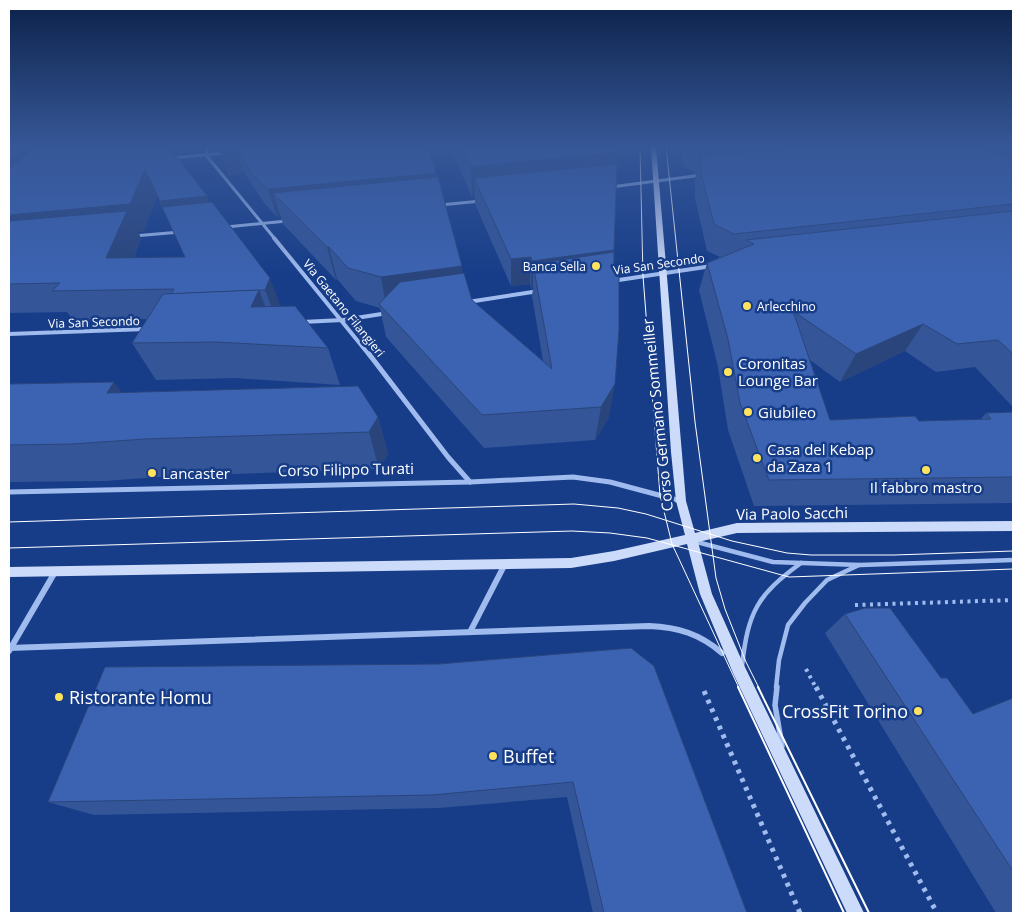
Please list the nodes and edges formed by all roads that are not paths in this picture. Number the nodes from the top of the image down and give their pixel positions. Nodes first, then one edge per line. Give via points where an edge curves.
1 (235, 190) edge
2 (656, 190) edge
3 (490, 200) edge
4 (430, 206) edge
5 (292, 220) edge
6 (262, 224) junction
7 (223, 228) edge
8 (184, 231) edge
9 (126, 237) edge
10 (719, 265) edge
11 (662, 273) junction
12 (603, 282) edge
13 (545, 290) edge
14 (458, 303) edge
15 (391, 313) edge
16 (343, 320) junction
17 (294, 322) edge
18 (149, 329) edge
19 (9, 334) edge
20 (470, 482) junction
21 (9, 492) edge
22 (681, 501) junction
23 (1013, 526) edge
24 (690, 540) junction
25 (1013, 560) edge
26 (801, 563) junction
27 (505, 564) junction
28 (860, 565) junction
29 (55, 571) junction
30 (9, 572) edge
31 (470, 632) junction
32 (9, 649) edge
33 (722, 654) joint
34 (740, 672) junction
35 (784, 763) junction
36 (856, 913) edge

1 - 6 street, Via Gaetano Filangieri
2 - 11 main road, Corso Germano Sommeiller
3 - 4 street
5 - 6 street
6 - 7 street
6 - 16 street, Via Gaetano Filangieri
8 - 9 street
10 - 11 street, Via San Secondo
11 - 12 street, Via San Secondo
11 - 22 main road, Corso Germano Sommeiller
13 - 14 street
15 - 16 street
16 - 17 street
16 - 20 street, Via Gaetano Filangieri
18 - 19 street, Via San Secondo
20 - 21 street, Corso Filippo Turati
20 - 22 street, Corso Filippo Turati via 573,477 610,482
22 - 24 main road, Corso Germano Sommeiller
23 - 24 main road, Via Paolo Sacchi via 748,527
24 - 26 lane via 773,562
24 - 27 main road via 571,563
24 - 34 main road, Corso Germano Sommeiller via 706,594
25 - 28 lane
26 - 28 lane
26 - 34 lane via 776,580 760,598 745,639
27 - 29 main road
27 - 31 street
28 - 35 lane via 827,580 788,625 779,660 775,705
29 - 30 main road
29 - 32 street
31 - 32 street
31 - 33 street via 670,626 698,635
33 - 34 main road
34 - 35 main road, Corso Germano Sommeiller
35 - 36 main road, Corso Germano Sommeiller

